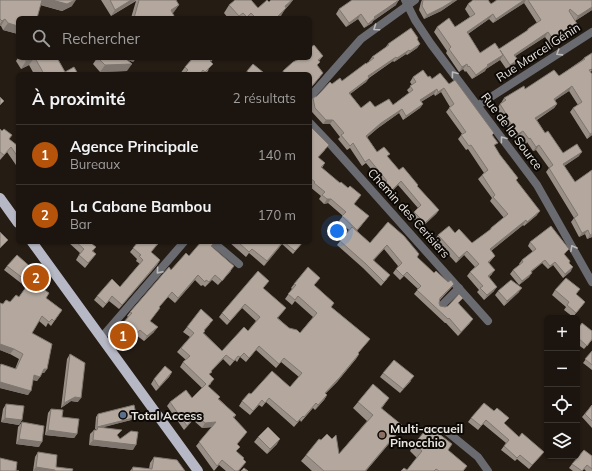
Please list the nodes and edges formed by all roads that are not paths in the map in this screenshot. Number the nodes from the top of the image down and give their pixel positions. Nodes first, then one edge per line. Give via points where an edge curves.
1 (415, 0) edge
2 (407, 3) edge
3 (592, 32) edge
4 (312, 95) edge
5 (477, 106) junction
6 (312, 125) edge
7 (0, 198) edge
8 (16, 220) edge
9 (33, 244) edge
10 (182, 244) edge
11 (215, 244) edge
12 (239, 264) dead end
13 (592, 282) edge
14 (459, 288) junction
15 (441, 306) edge
16 (488, 321) dead end
17 (101, 338) junction
18 (445, 430) dead end
19 (198, 471) edge
20 (488, 471) edge

1 - 2 street
2 -> 4 street via 361,39
5 -> 2 street, Rue de la Source via 431,44
3 -> 5 street, Rue Marcel Génin
13 -> 5 street, Rue de la Source via 538,185
6 - 14 street, Chemin des Cerisiers
7 - 8 main road
9 - 17 main road
10 -> 17 street
11 - 12 street
14 - 15 street
14 - 16 street, Chemin des Cerisiers
17 - 19 main road
18 - 20 street via 478,457

